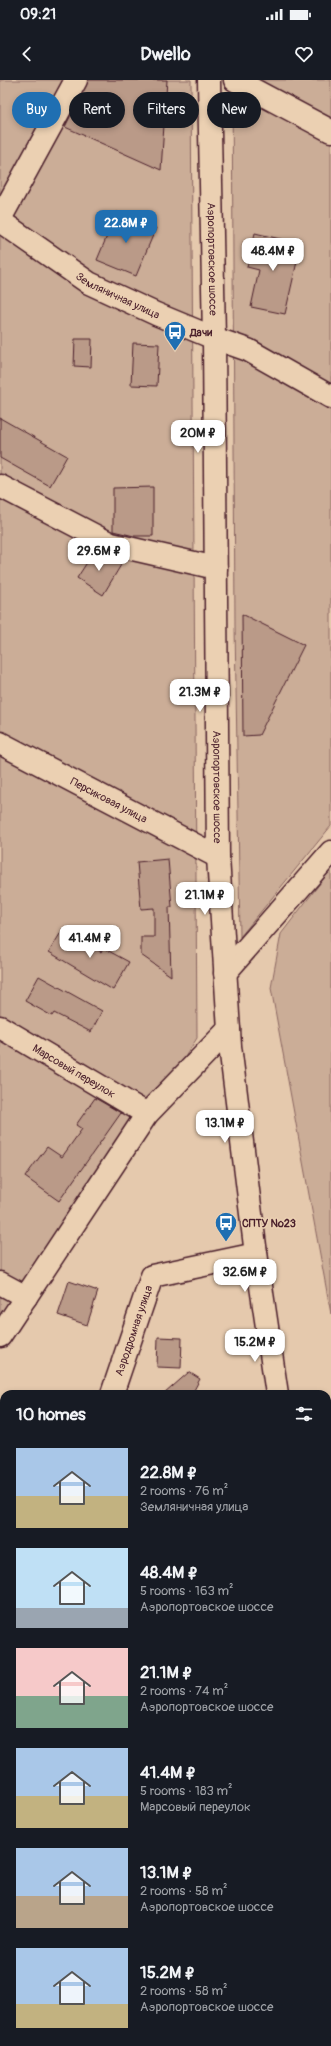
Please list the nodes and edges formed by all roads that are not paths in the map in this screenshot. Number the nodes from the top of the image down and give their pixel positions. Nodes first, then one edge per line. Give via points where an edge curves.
1 (76, 80) edge
2 (209, 80) edge
3 (236, 80) edge
4 (331, 131) edge
5 (0, 220) edge
6 (214, 338) junction
7 (331, 397) edge
8 (0, 486) edge
9 (216, 568) junction
10 (0, 743) edge
11 (331, 852) edge
12 (218, 858) junction
13 (225, 973) junction
14 (0, 1027) edge
15 (229, 1029) junction
16 (147, 1114) junction
17 (256, 1254) junction
18 (0, 1283) edge
19 (26, 1297) junction
20 (0, 1336) edge
21 (113, 1390) edge
22 (276, 1390) edge

1 - 5 street
2 - 6 street, Аэропортовское шоссе
3 - 4 street
5 - 6 street, Земляничная улица via 90,283
6 - 7 street, Земляничная улица via 248,350
6 - 9 street, Аэропортовское шоссе
8 - 9 street via 111,544
9 - 12 street, Аэропортовское шоссе
10 - 12 street, Персиковая улица
11 - 13 street
12 - 13 street, Аэропортовское шоссе
13 - 15 street, Аэропортовское шоссе
14 - 16 street, Марсовый переулок
15 - 16 street
15 - 17 street, Аэропортовское шоссе
16 - 19 street
17 - 21 street, Аэродромная улица via 152,1276
17 - 22 street, Аэропортовское шоссе
18 - 19 street
19 - 20 street

